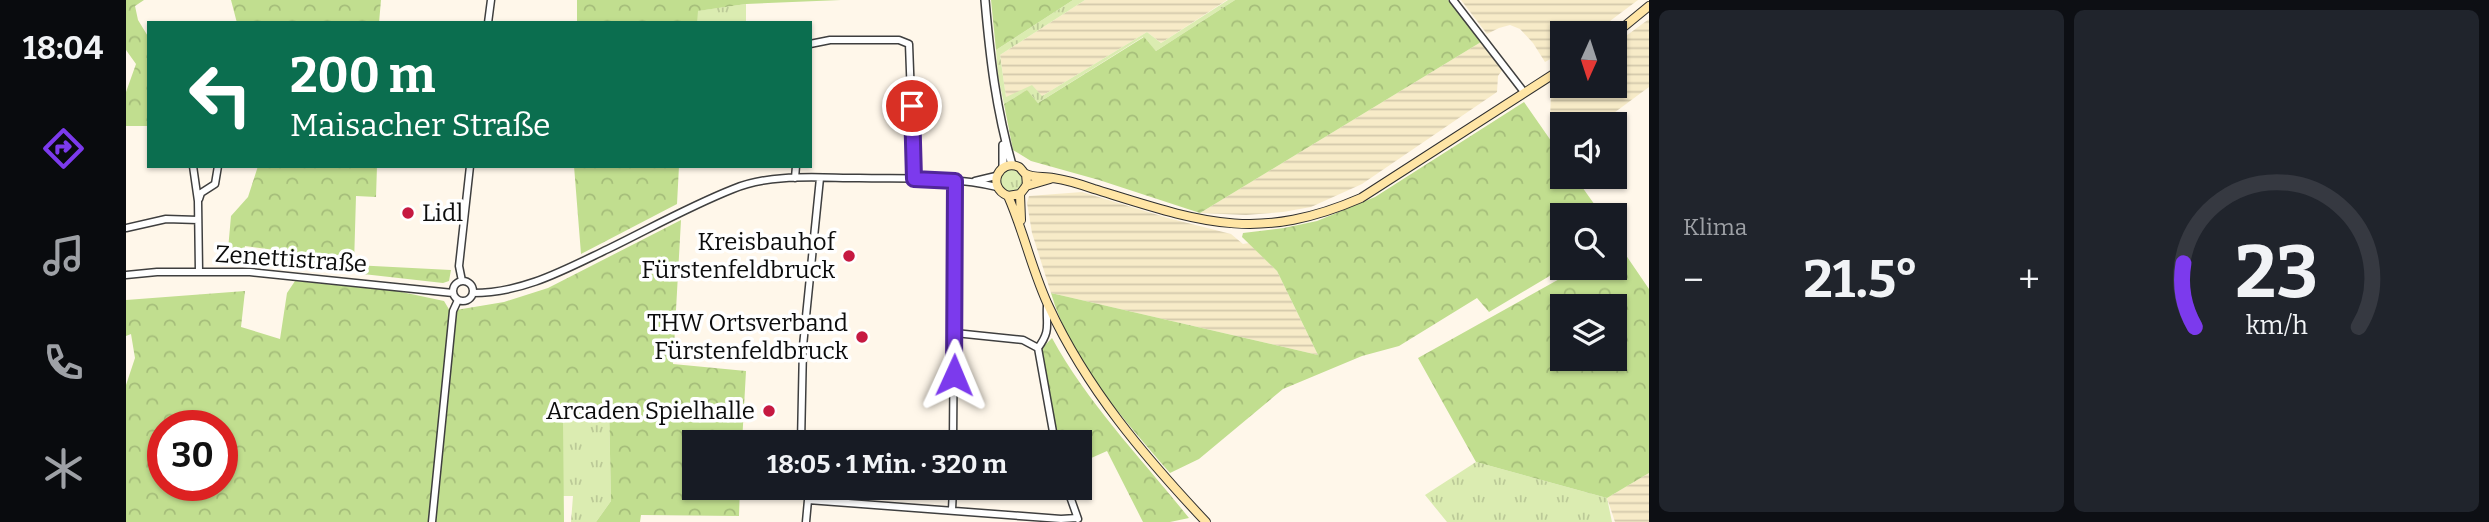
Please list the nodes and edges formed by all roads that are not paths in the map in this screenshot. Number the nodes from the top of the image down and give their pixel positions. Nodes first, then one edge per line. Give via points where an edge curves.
1 (491, 0) edge
2 (985, 0) edge
3 (1453, 0) edge
4 (1649, 6) edge
5 (488, 21) edge
6 (1628, 23) edge
7 (812, 44) edge
8 (1550, 76) edge
9 (1524, 92) junction
10 (1003, 137) junction
11 (1012, 165) junction
12 (193, 168) edge
13 (218, 168) edge
14 (470, 168) edge
15 (796, 168) edge
16 (1003, 168) junction
17 (1026, 174) junction
18 (996, 176) junction
19 (795, 178) junction
20 (820, 178) junction
21 (1054, 178) junction
22 (914, 179) junction
23 (955, 181) junction
24 (969, 182) junction
25 (1026, 186) junction
26 (997, 187) junction
27 (1020, 194) junction
28 (1008, 197) junction
29 (198, 201) junction
30 (198, 219) junction
31 (1021, 226) junction
32 (126, 228) edge
33 (199, 271) junction
34 (126, 275) edge
35 (462, 281) junction
36 (453, 293) junction
37 (473, 293) junction
38 (458, 300) junction
39 (1047, 304) junction
40 (955, 333) junction
41 (1038, 348) junction
42 (801, 430) edge
43 (953, 430) edge
44 (1053, 430) edge
45 (808, 500) joint
46 (952, 500) edge
47 (1071, 500) edge
48 (952, 510) junction
49 (1078, 520) edge
50 (432, 522) edge
51 (806, 522) edge
52 (1206, 522) edge

1 - 5 street
2 - 10 street
3 - 9 street
4 - 6 main road
7 - 22 street via 900,40 909,44
8 - 9 main road
9 - 21 main road via 1361,198 1297,221 1212,222
10 - 11 street
10 - 16 street
11 - 16 main road
11 - 17 main road
12 - 29 street
13 - 29 street via 215,184 201,193
14 - 35 street via 459,267
15 - 19 street
16 - 18 main road
17 - 21 main road
17 - 25 main road
18 - 24 street
18 - 26 main road
19 - 20 street
19 - 37 street via 733,189 528,286
20 - 22 street
20 - 42 street via 803,346
21 - 25 main road
22 - 23 street
23 - 24 street
23 - 40 street
24 - 26 street
25 - 27 main road
26 - 28 main road
27 - 28 main road
27 - 31 main road
28 - 31 main road
29 - 30 street
30 - 32 street via 166,219
30 - 33 street
31 - 39 main road
33 - 34 street, Zenettistraße
33 - 36 street, Zenettistraße
35 - 36 street
35 - 37 street via 471,285
36 - 38 street
37 - 38 street via 467,301
38 - 50 street via 453,311
39 - 41 street via 1049,324
39 - 52 main road via 1112,415
40 - 41 street via 1023,340
40 - 43 street
41 - 44 street
45 - 48 street
45 - 51 street
46 - 48 street
47 - 49 street
48 - 49 street

